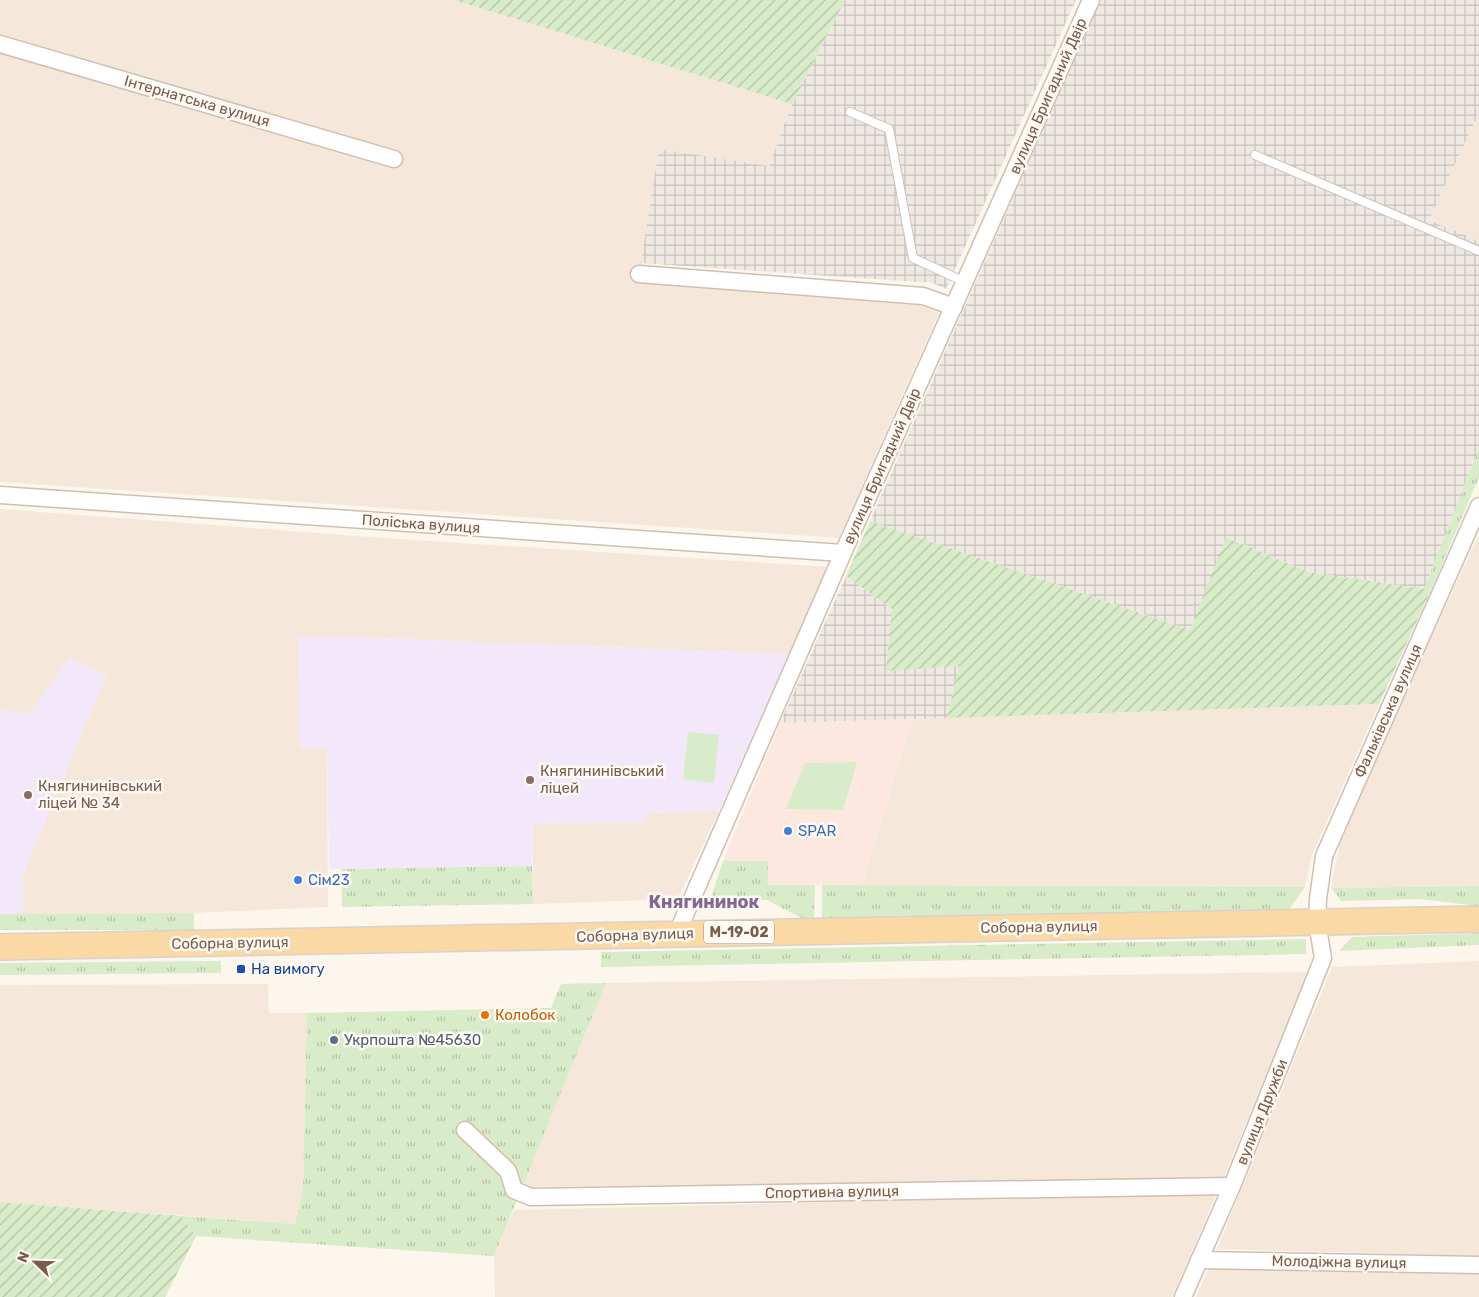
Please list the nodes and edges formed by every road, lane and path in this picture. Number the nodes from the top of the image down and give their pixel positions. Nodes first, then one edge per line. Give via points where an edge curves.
1 (1091, 0) edge
2 (0, 44) edge
3 (850, 112) dead end
4 (1255, 155) dead end
5 (394, 159) dead end
6 (1479, 251) edge
7 (639, 274) dead end
8 (964, 282) junction
9 (954, 307) junction
10 (0, 495) edge
11 (1477, 515) edge
12 (843, 553) junction
13 (1479, 919) edge
14 (1318, 922) junction
15 (677, 933) junction
16 (0, 947) edge
17 (465, 1130) dead end
18 (1232, 1186) junction
19 (1199, 1260) junction
20 (1479, 1265) edge
21 (1183, 1297) edge

1 - 8 street, вулиця Бригадний Двір
2 - 5 street, Інтернатська вулиця
3 - 8 lane via 889,129 913,258
4 - 6 lane
7 - 9 street via 923,296
8 - 9 street, вулиця Бригадний Двір
9 - 12 street, вулиця Бригадний Двір
10 - 12 street, Поліська вулиця
11 - 14 street, Фальківська вулиця via 1324,856
12 - 15 street, вулиця Бригадний Двір
13 - 14 main road, Соборна вулиця / М-19-02
14 - 15 main road, Соборна вулиця / М-19-02
14 - 18 street, вулиця Дружби via 1323,958
15 - 16 main road, Соборна вулиця / М-19-02
17 - 18 street, Спортивна вулиця via 508,1171 514,1190 530,1197
18 - 19 street, вулиця Дружби
19 - 20 street, Молодіжна вулиця
19 - 21 street, вулиця Дружби

